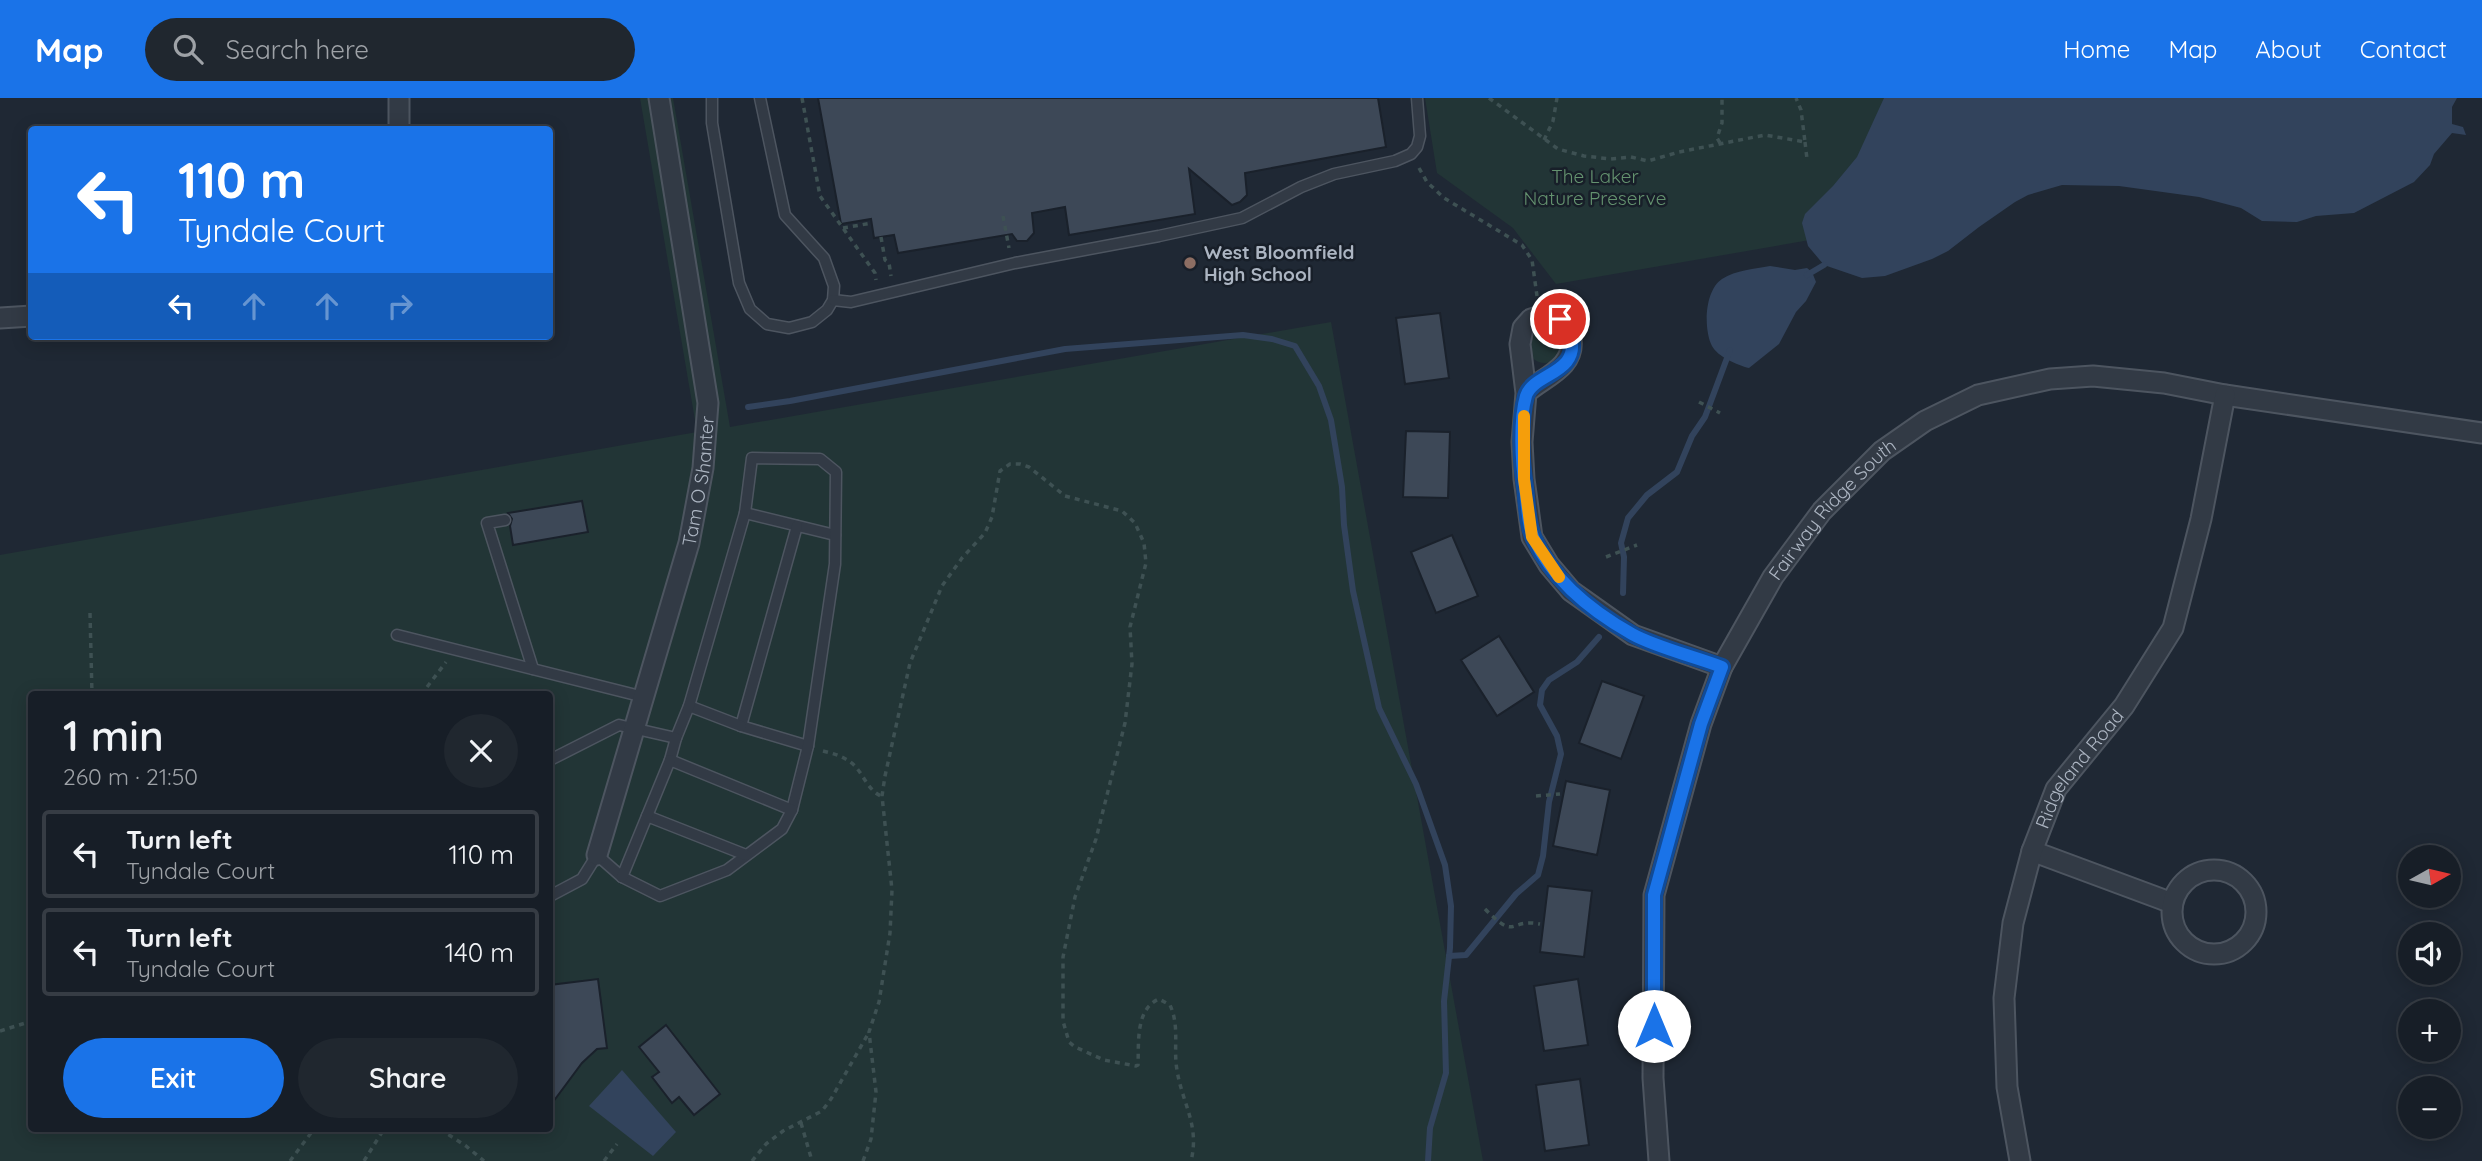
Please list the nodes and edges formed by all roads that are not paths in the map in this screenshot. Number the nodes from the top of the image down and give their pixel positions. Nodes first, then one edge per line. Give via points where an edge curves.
1 (400, 98) edge
2 (659, 98) edge
3 (712, 98) edge
4 (760, 98) edge
5 (1417, 98) edge
6 (399, 126) edge
7 (833, 300) junction
8 (28, 316) edge
9 (0, 318) edge
10 (1526, 393) junction
11 (2225, 395) junction
12 (2482, 433) edge
13 (745, 513) junction
14 (505, 520) dead end
15 (797, 526) junction
16 (835, 535) junction
17 (397, 635) dead end
18 (1722, 667) junction
19 (533, 669) junction
20 (644, 697) junction
21 (689, 706) junction
22 (741, 726) junction
23 (633, 729) junction
24 (676, 738) junction
25 (808, 747) junction
26 (553, 758) edge
27 (670, 760) junction
28 (792, 810) junction
29 (647, 816) junction
30 (2032, 850) junction
31 (597, 855) junction
32 (746, 855) junction
33 (622, 877) junction
34 (553, 895) edge
35 (2172, 902) junction
36 (1659, 1161) edge
37 (2020, 1161) edge

1 - 6 street
2 - 20 street, Tam O Shanter via 708,403 703,468 688,543
3 - 7 lane via 712,123 739,283 750,309 767,324 789,328 812,322
4 - 7 lane via 785,215 824,258 834,286
5 - 7 lane via 1420,136 1411,154 1334,174 1242,218 1011,264 851,302
8 - 9 street
10 - 10 street via 1520,344 1523,328 1531,319 1551,313 1566,324 1572,343 1565,363
10 - 18 street via 1524,479 1532,537 1549,565 1571,591 1633,635
11 - 12 street, Fairway Ridge South
11 - 18 street, Fairway Ridge South via 2093,376 2050,379 1978,395 1925,421 1882,451 1822,511 1773,577
11 - 30 street, Ridgeland Road via 2201,519 2173,628 2124,706 2056,789
13 - 15 lane
13 - 16 lane via 752,458 820,459 836,472
13 - 21 lane
14 - 19 lane via 487,523
15 - 16 lane
15 - 22 lane
16 - 25 lane via 835,564
17 - 19 lane
18 - 36 street, Fairway Ridge South via 1701,724 1654,895 1653,1078
19 - 20 lane
20 - 23 street, Tam O Shanter
21 - 22 lane
21 - 24 lane
22 - 25 lane
23 - 24 lane
23 - 26 lane via 619,725
23 - 31 street, Tam O Shanter
24 - 27 lane
25 - 28 lane
27 - 28 lane
27 - 29 lane
28 - 32 lane via 782,829
29 - 32 lane
29 - 33 lane
30 - 35 street
30 - 37 street, Ridgeland Road via 2013,923 2004,998 2007,1087
31 - 33 lane
31 - 34 lane via 582,878
32 - 33 lane via 727,870 660,896
35 - 35 street via 2178,934 2204,953 2221,954 2236,947 2255,921 2249,889 2238,877 2222,871 2206,870 2191,876

